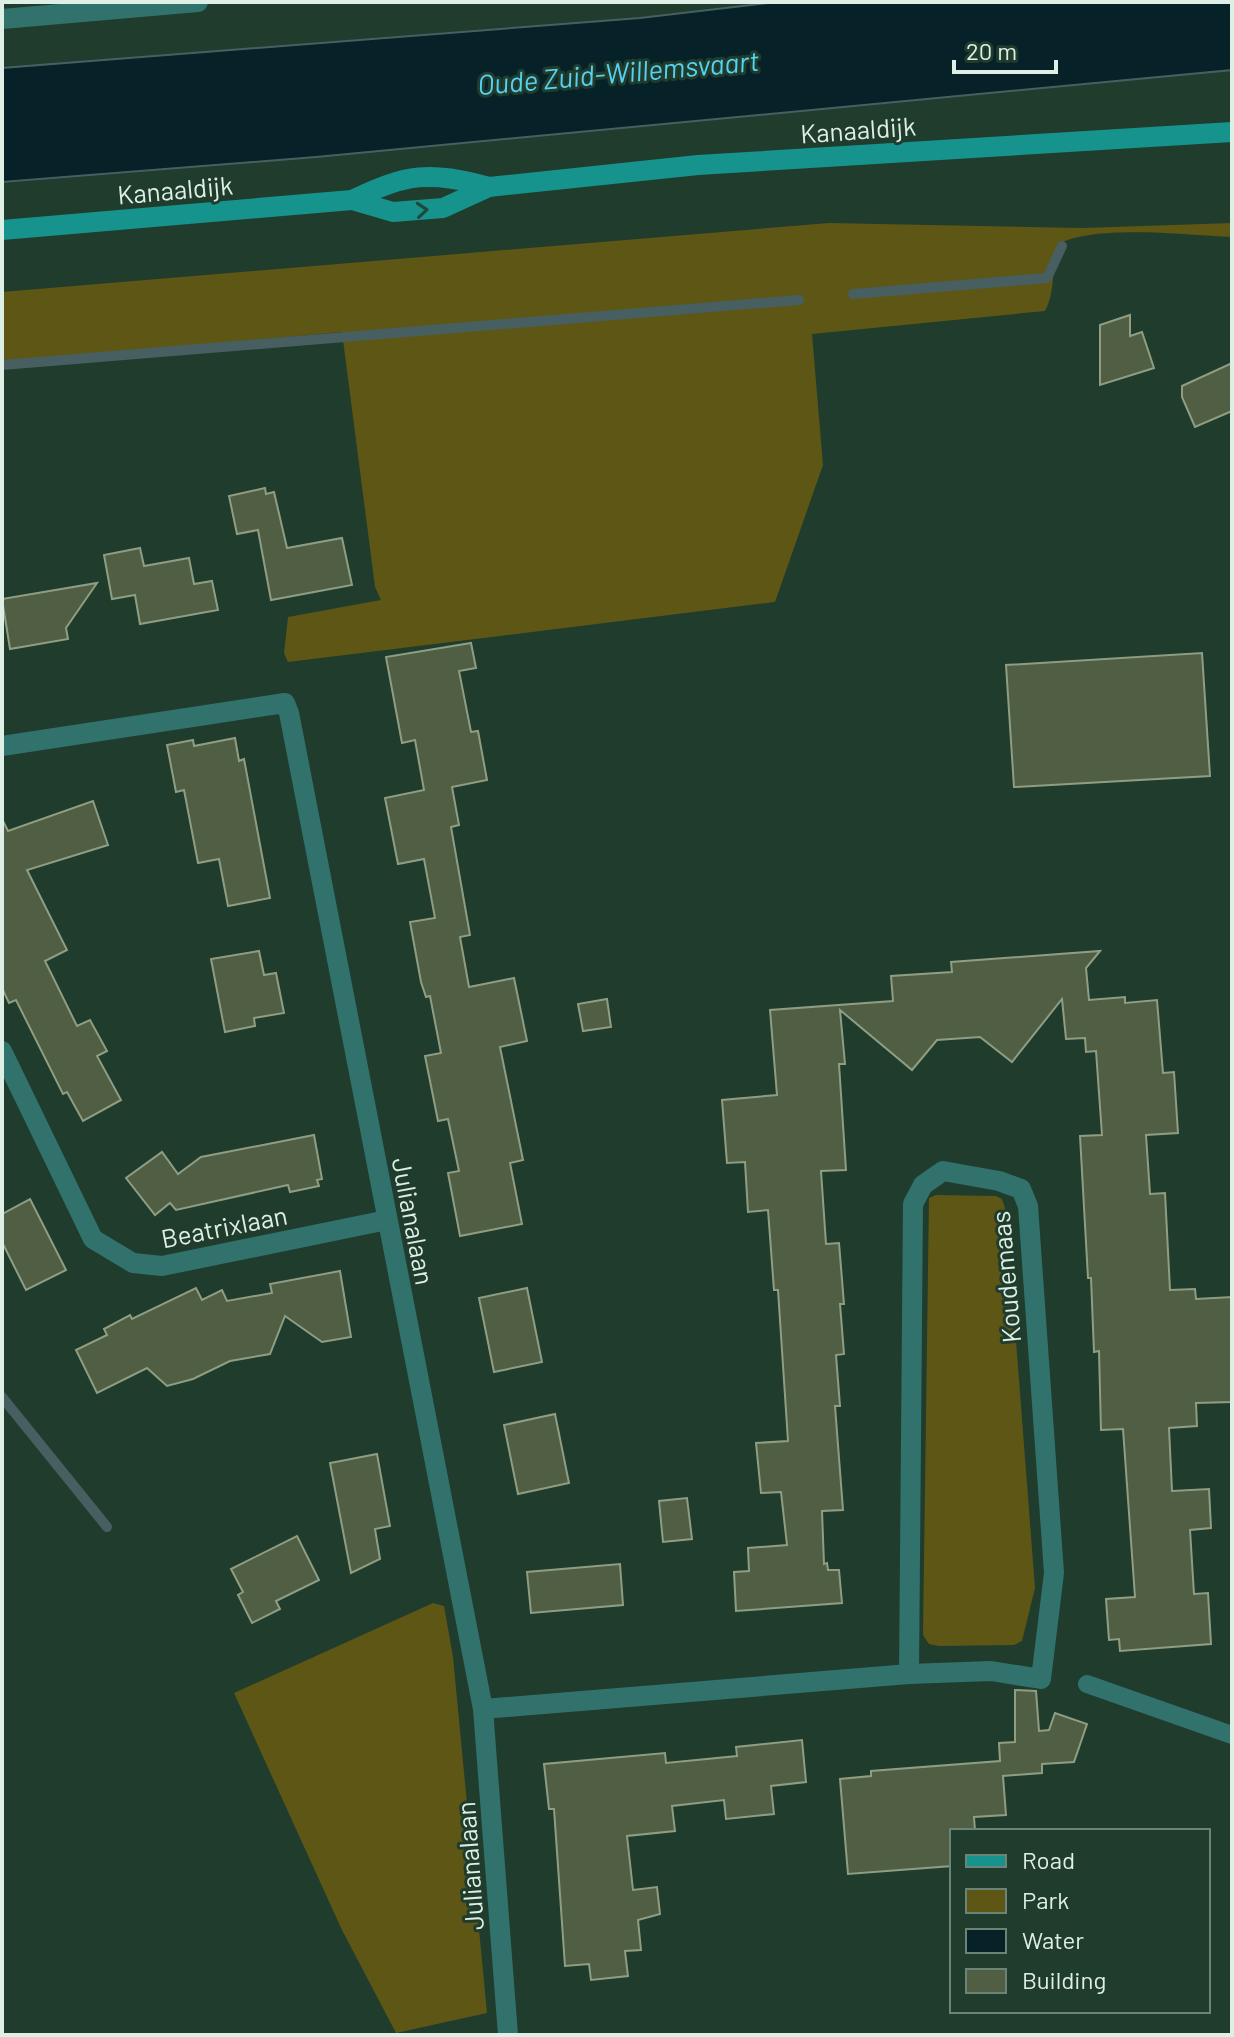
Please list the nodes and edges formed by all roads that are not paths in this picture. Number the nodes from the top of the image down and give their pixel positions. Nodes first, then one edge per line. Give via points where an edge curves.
1 (198, 2) edge
2 (2, 19) edge
3 (1232, 132) edge
4 (489, 187) junction
5 (352, 200) junction
6 (2, 230) edge
7 (2, 746) edge
8 (2, 1051) edge
9 (387, 1220) junction
10 (909, 1674) junction
11 (1087, 1684) dead end
12 (483, 1709) junction
13 (1232, 1735) edge
14 (508, 2035) edge

1 - 2 street
3 - 4 main road, Kanaaldijk via 698,165
5 -> 4 main road, Kanaaldijk via 393,212 443,208
4 - 5 main road, Kanaaldijk via 440,174 391,181
5 - 6 main road, Kanaaldijk
7 - 9 street, Julianalaan via 285,703
8 - 9 street, Beatrixlaan via 93,1239 133,1263 162,1266
9 - 12 street, Julianalaan
10 - 10 street, Koudemaas via 913,1204 923,1185 943,1171 1021,1189 1028,1206 1054,1573 1041,1679 991,1671
10 - 12 street, Koudemaas
11 - 13 lane
12 - 14 street, Julianalaan

